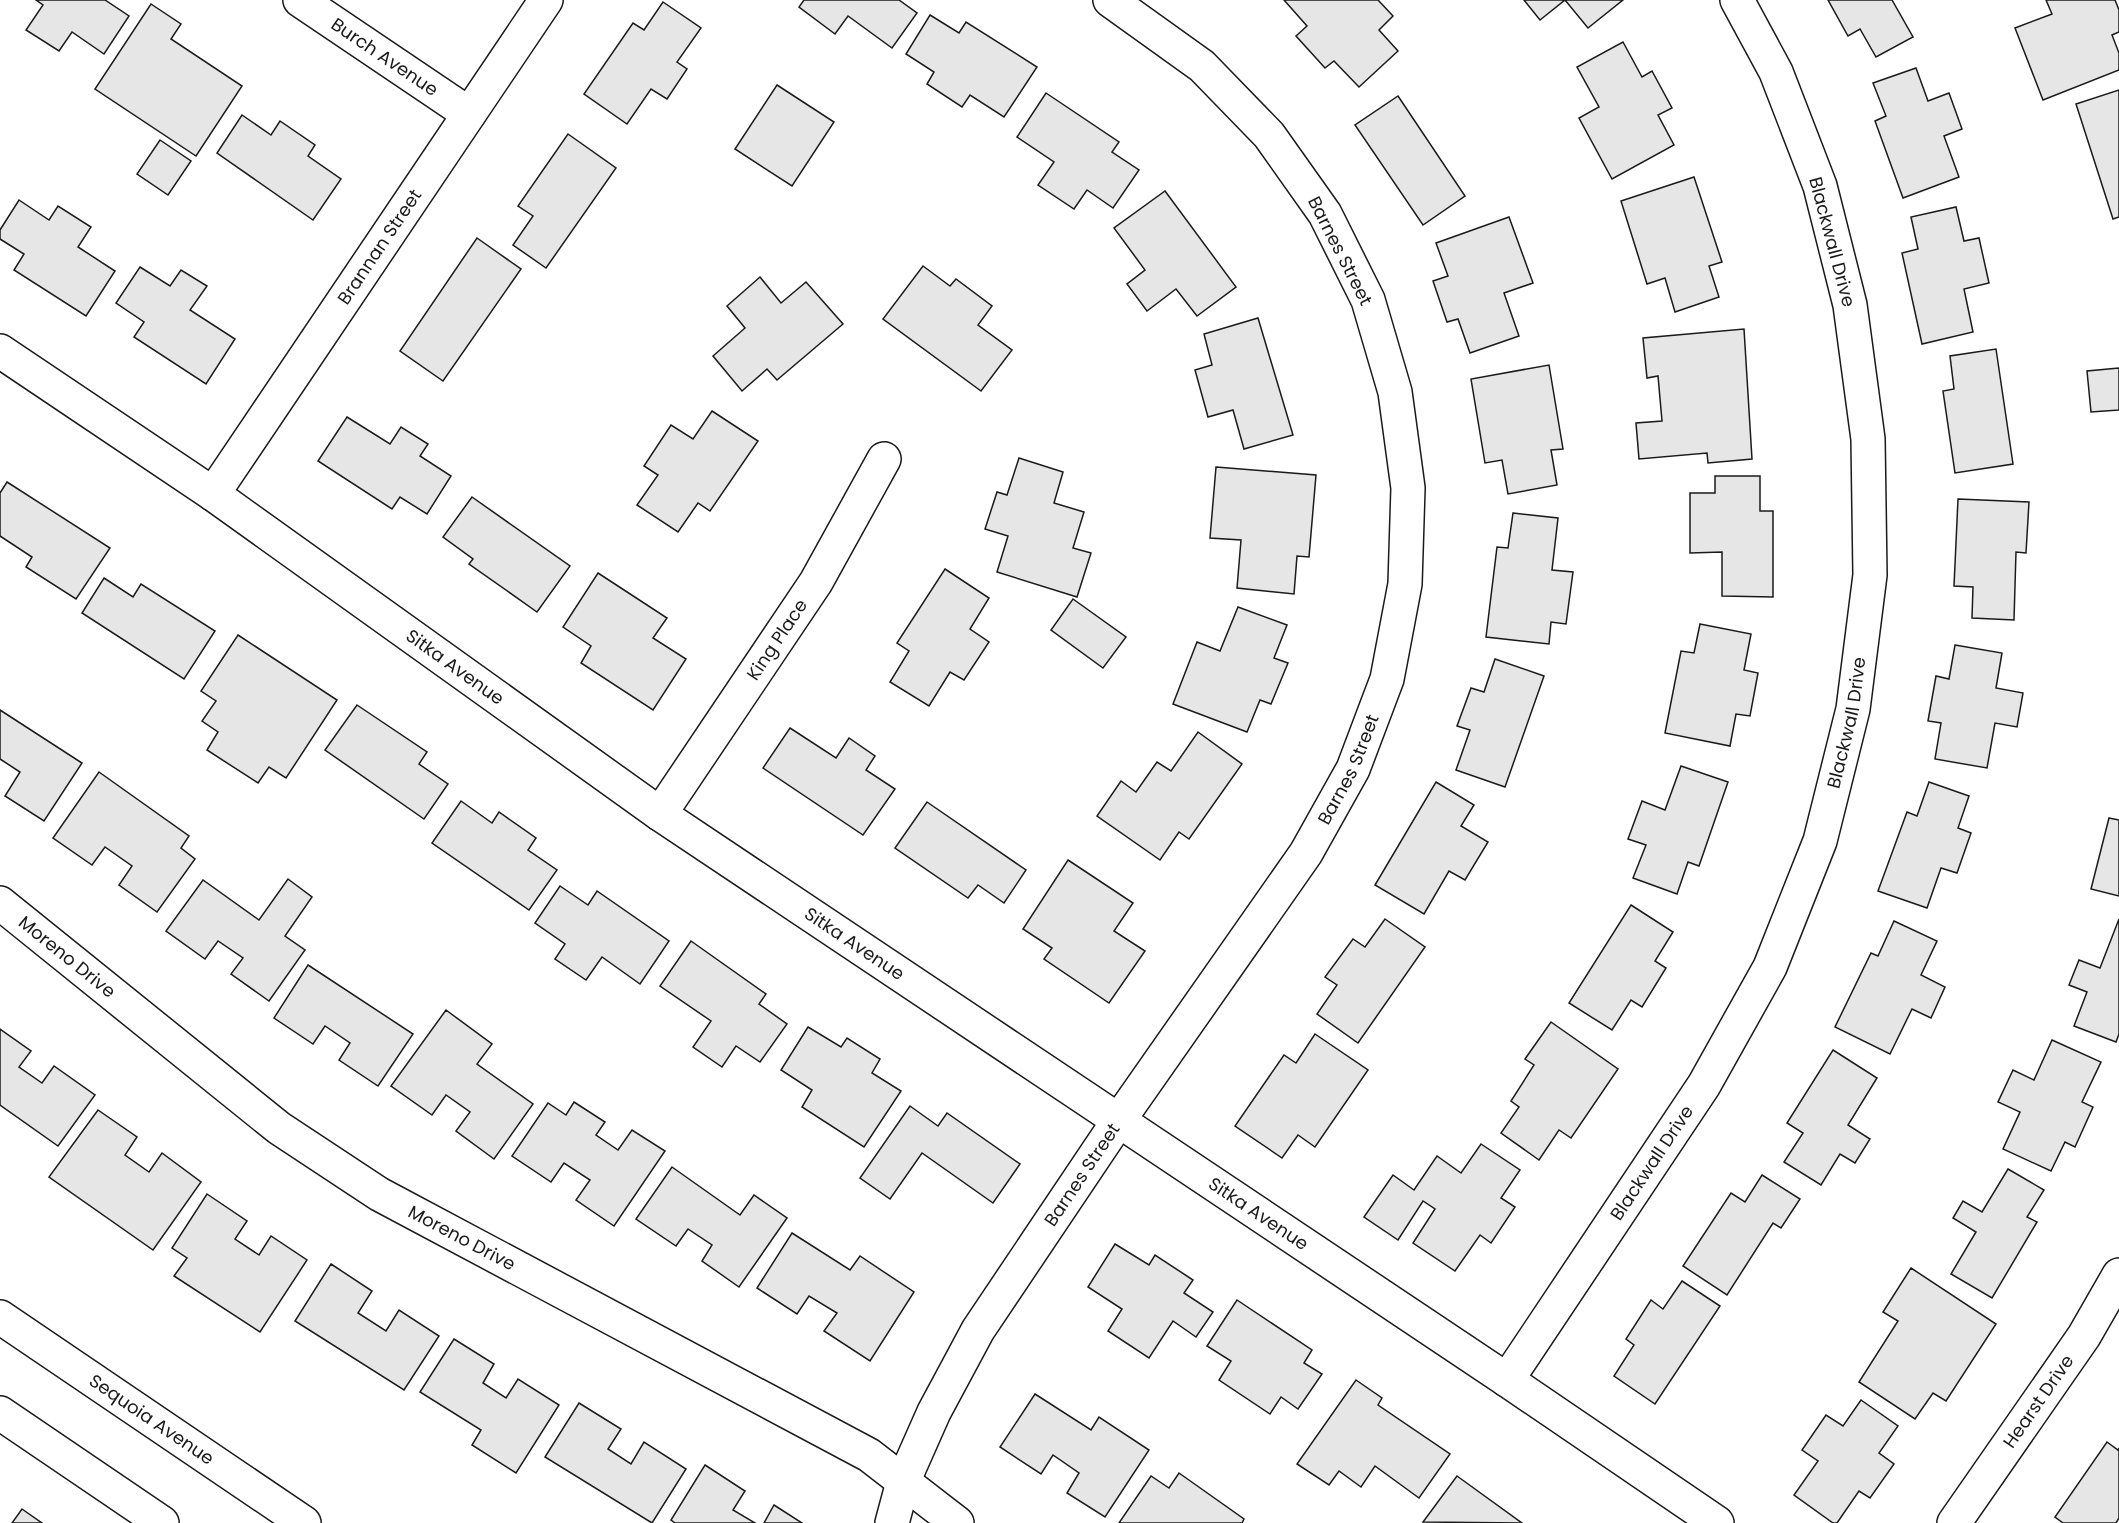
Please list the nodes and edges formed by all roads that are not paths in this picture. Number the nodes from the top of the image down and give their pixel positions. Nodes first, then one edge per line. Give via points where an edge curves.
1 (300, 0) edge
2 (546, 0) edge
3 (1110, 0) edge
4 (1737, 0) edge
5 (469, 114) junction
6 (0, 351) edge
7 (884, 459) dead end
8 (213, 494) junction
9 (660, 814) junction
10 (0, 903) edge
11 (1119, 1120) junction
12 (2119, 1275) edge
13 (0, 1317) edge
14 (1507, 1380) junction
15 (0, 1413) edge
16 (903, 1482) junction
17 (162, 1523) edge
18 (304, 1523) edge
19 (892, 1523) edge
20 (957, 1523) edge
21 (1717, 1523) edge
22 (1954, 1523) edge

1 - 5 street, Burch Avenue
2 - 5 street, Brannan Street
3 - 11 street, Barnes Street via 1202,66 1269,135 1325,214 1368,300 1395,392 1408,488 1405,584 1387,679 1353,769 1306,853
4 - 14 street, Blackwall Drive via 1776,72 1820,186 1850,305 1868,439 1870,552 1853,709 1820,841 1770,967 1704,1085
5 - 8 street, Brannan Street
6 - 8 street, Sitka Avenue
7 - 9 street, King Place via 816,582
8 - 9 street, Sitka Avenue
9 - 11 street, Sitka Avenue
10 - 16 street, Moreno Drive via 279,1128 379,1194 869,1455
11 - 14 street, Sitka Avenue
11 - 16 street, Barnes Street via 978,1330 934,1412
12 - 22 street, Hearst Drive via 2084,1336
13 - 18 street, Sequoia Avenue
14 - 21 street, Sitka Avenue
15 - 17 street
16 - 19 street, Barnes Street
16 - 20 street, Moreno Drive

